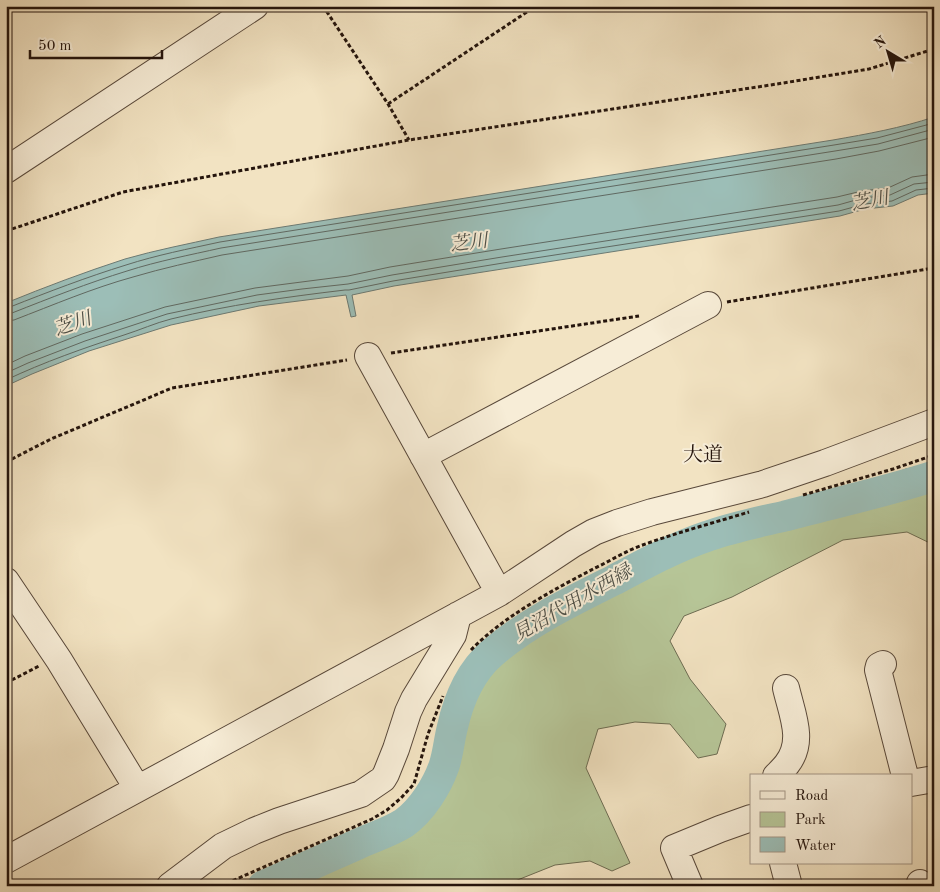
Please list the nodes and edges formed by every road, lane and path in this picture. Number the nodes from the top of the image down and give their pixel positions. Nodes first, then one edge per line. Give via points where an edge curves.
1 (255, 6) edge
2 (323, 6) edge
3 (536, 6) edge
4 (934, 49) edge
5 (388, 104) junction
6 (409, 140) junction
7 (6, 170) edge
8 (6, 231) edge
9 (934, 268) edge
10 (708, 305) joint
11 (640, 316) dead end
12 (368, 356) junction
13 (934, 422) edge
14 (934, 455) edge
15 (423, 456) junction
16 (6, 462) edge
17 (796, 497) dead end
18 (751, 511) dead end
19 (6, 581) edge
20 (499, 593) junction
21 (458, 615) junction
22 (470, 650) dead end
23 (57, 658) junction
24 (883, 664) dead end
25 (6, 683) edge
26 (786, 688) dead end
27 (444, 694) dead end
28 (778, 774) edge
29 (904, 774) edge
30 (934, 779) edge
31 (912, 783) edge
32 (138, 788) junction
33 (750, 818) edge
34 (6, 860) edge
35 (783, 864) edge
36 (170, 886) edge
37 (221, 886) edge
38 (690, 886) edge
39 (789, 886) edge

1 - 7 street
2 - 5 path
3 - 5 path
4 - 6 path via 869,68
5 - 6 path
6 - 8 path via 123,192
9 - 10 path
10 - 15 street
11 - 12 path
12 - 15 street
12 - 16 path via 172,388 51,439
13 - 20 street via 764,484 652,512 594,532
14 - 17 path
15 - 20 street
18 - 22 path via 638,546 577,577 513,616
19 - 23 street
20 - 21 street
21 - 32 street
21 - 36 street via 453,635 408,712 383,779 361,794 279,821 223,846
23 - 25 path
23 - 32 street
24 - 29 street via 878,670
26 - 28 street via 797,735 788,763
27 - 37 path via 428,734 414,784 401,798 372,819
30 - 31 street
32 - 34 street
33 - 38 street via 674,848
35 - 39 street

